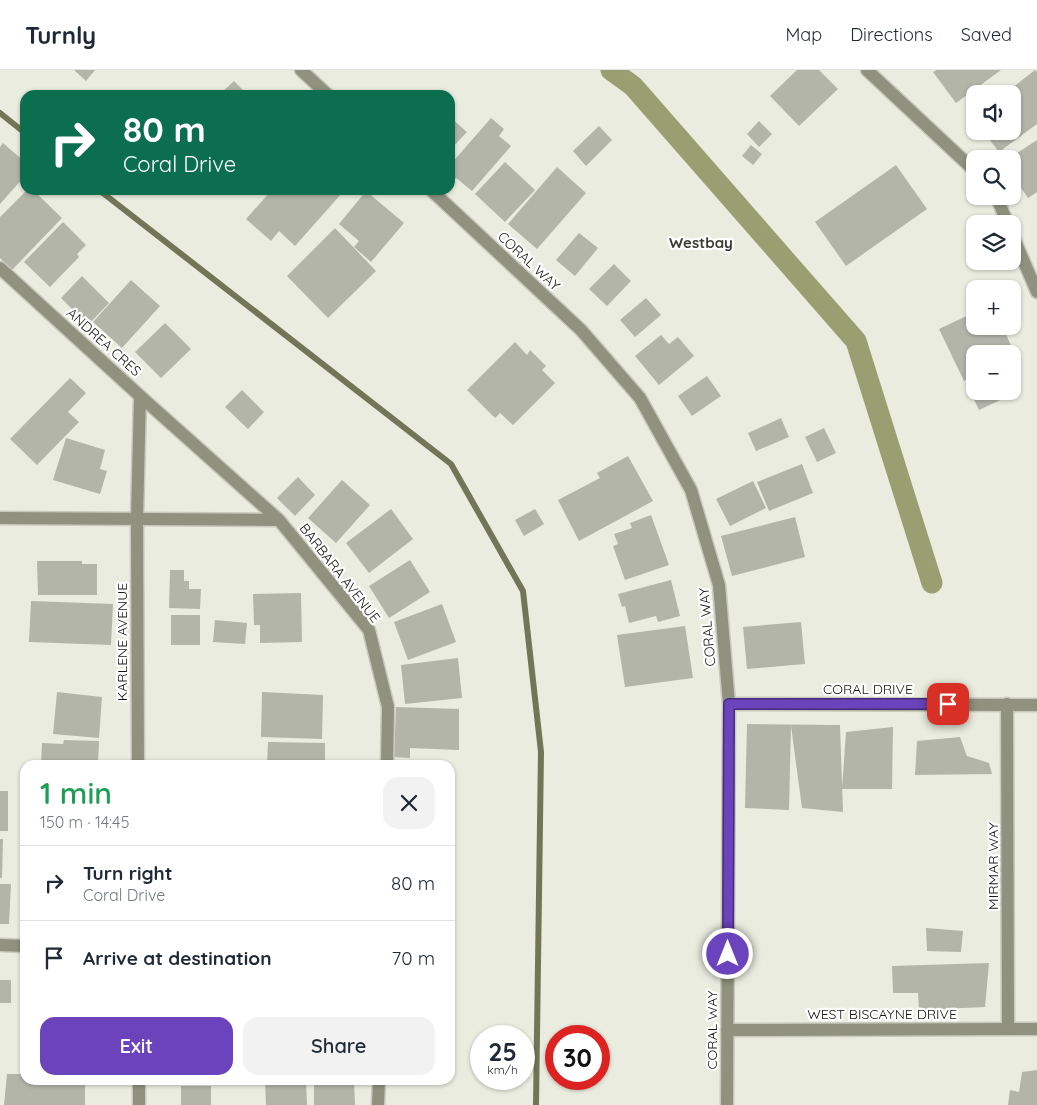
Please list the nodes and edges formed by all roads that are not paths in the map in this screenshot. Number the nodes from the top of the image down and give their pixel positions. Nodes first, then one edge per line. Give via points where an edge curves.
1 (301, 70) edge
2 (867, 70) edge
3 (323, 90) edge
4 (966, 163) edge
5 (436, 195) edge
6 (1021, 255) edge
7 (0, 268) edge
8 (1037, 292) edge
9 (140, 396) junction
10 (0, 518) edge
11 (137, 519) junction
12 (279, 520) junction
13 (729, 704) junction
14 (1007, 704) junction
15 (1037, 705) edge
16 (138, 760) edge
17 (387, 760) edge
18 (0, 945) edge
19 (20, 946) edge
20 (1008, 1028) junction
21 (1037, 1029) edge
22 (727, 1030) junction
23 (139, 1085) edge
24 (379, 1085) edge
25 (139, 1105) edge
26 (378, 1105) edge
27 (727, 1105) edge

1 - 3 street
2 - 4 street
5 - 13 street, CORAL WAY via 582,330 640,398 691,490 719,585
6 - 8 street
7 - 9 street, ANDREA CRES
9 - 11 street, ANDREA CRES
9 - 12 street, BARBARA AVENUE
10 - 11 street, BARBARA AVENUE
11 - 12 street, BARBARA AVENUE
11 - 16 street, KARLENE AVENUE
12 - 17 street, BARBARA AVENUE via 369,630 388,707
13 - 14 street, CORAL DRIVE
13 - 22 street, CORAL WAY
14 - 15 street, CORAL DRIVE
14 - 20 street, MIRMAR WAY
18 - 19 street
20 - 21 street, WEST BISCAYNE DRIVE
20 - 22 street, WEST BISCAYNE DRIVE
22 - 27 street, CORAL WAY
23 - 25 street
24 - 26 street

